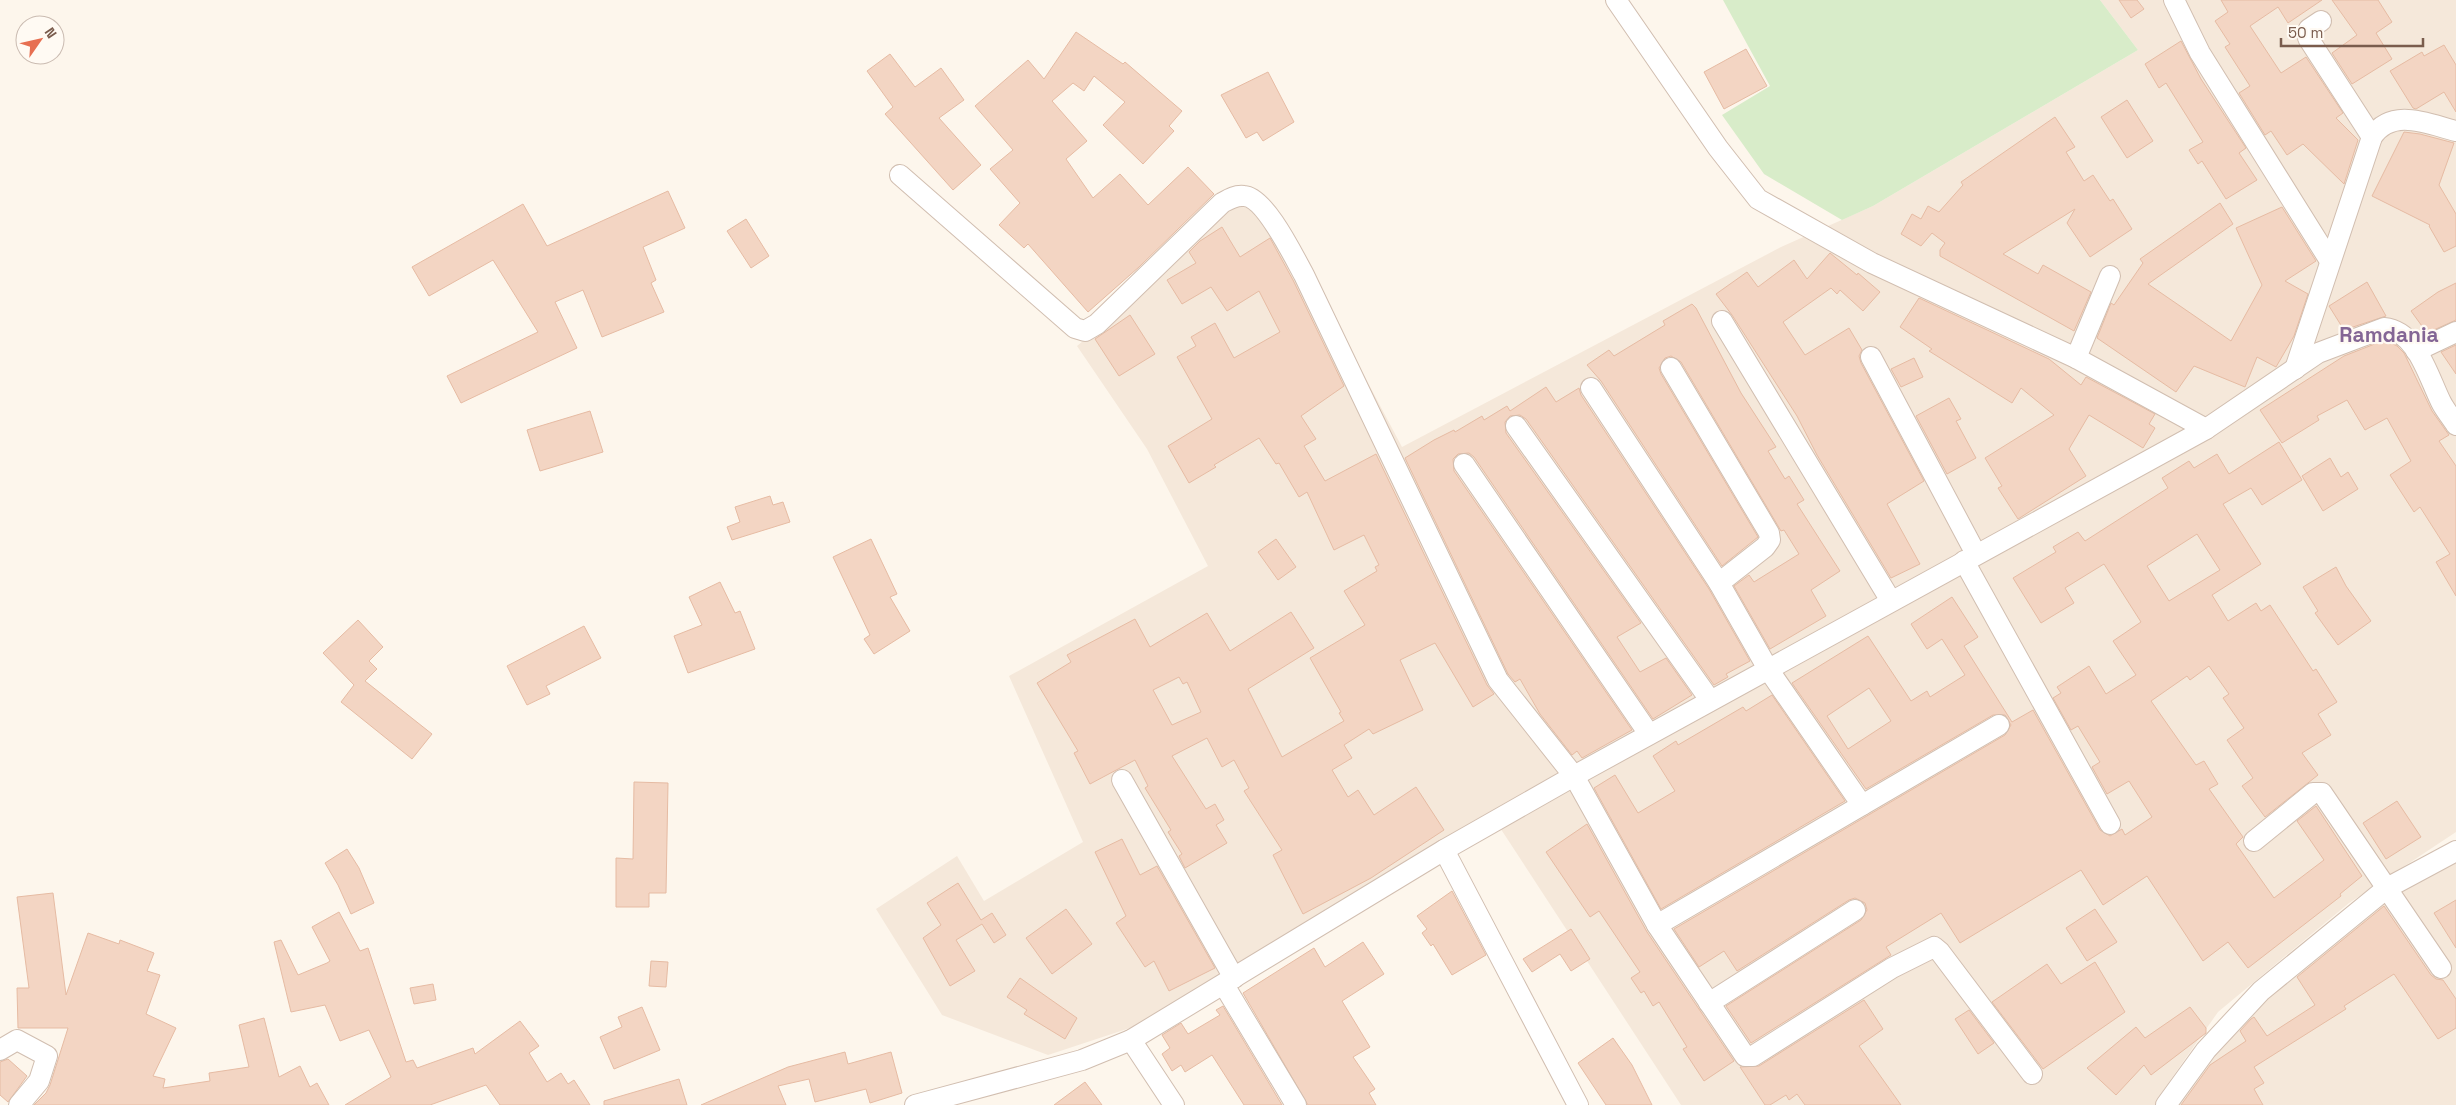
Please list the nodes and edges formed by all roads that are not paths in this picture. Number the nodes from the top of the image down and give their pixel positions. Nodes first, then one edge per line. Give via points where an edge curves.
1 (1616, 0) edge
2 (2174, 0) edge
3 (2321, 21) dead end
4 (2456, 131) edge
5 (2372, 137) junction
6 (900, 175) dead end
7 (2330, 261) junction
8 (2110, 276) dead end
9 (1722, 321) dead end
10 (2456, 332) edge
11 (2416, 351) junction
12 (1871, 357) dead end
13 (2076, 358) junction
14 (1671, 368) dead end
15 (2295, 369) junction
16 (1591, 388) dead end
17 (2456, 425) edge
18 (1516, 426) dead end
19 (2206, 429) junction
20 (1464, 464) dead end
21 (1970, 557) junction
22 (1719, 583) junction
23 (1891, 601) junction
24 (1768, 669) junction
25 (1710, 700) junction
26 (1999, 725) dead end
27 (1650, 734) junction
28 (1574, 776) junction
29 (1122, 780) dead end
30 (1862, 805) junction
31 (2110, 824) dead end
32 (2254, 841) dead end
33 (1444, 850) junction
34 (2456, 851) edge
35 (2387, 888) junction
36 (1855, 910) dead end
37 (1657, 925) junction
38 (2441, 968) dead end
39 (1229, 981) junction
40 (1709, 1003) junction
41 (1132, 1040) junction
42 (0, 1050) edge
43 (2032, 1074) dead end
44 (19, 1105) edge
45 (915, 1105) edge
46 (1174, 1105) edge
47 (1296, 1105) edge
48 (1578, 1105) edge
49 (2166, 1105) edge

1 - 13 street via 1718,148 1758,200 1872,263
2 - 7 street via 2200,53
3 - 5 street via 2309,29 2308,38
4 - 5 street via 2395,119 2378,128
5 - 7 street
6 - 28 street via 1075,328 1084,331 1097,324 1222,203 1245,195 1255,200 1279,229 1304,275 1498,680
7 - 15 street
8 - 13 street
9 - 23 street
10 - 11 street
11 - 15 street via 2407,338 2394,329 2384,328 2318,353
11 - 17 street
12 - 21 street
13 - 19 street
14 - 22 street via 1769,534 1770,540 1765,547
15 - 19 street
16 - 22 street
18 - 25 street
19 - 21 street
20 - 27 street
21 - 23 street
21 - 31 street
22 - 24 street
23 - 24 street
24 - 25 street
24 - 30 street
25 - 27 street
26 - 30 street
27 - 28 street
28 - 33 street
28 - 37 street
29 - 39 street
30 - 37 street
32 - 35 street via 2313,793 2320,792
33 - 39 street
33 - 48 street
34 - 35 street
35 - 38 street
35 - 49 street via 2261,991 2206,1050
36 - 40 street
37 - 40 street
39 - 41 street
39 - 47 street
40 - 43 street via 1745,1056 1753,1056 1892,968 1934,947
41 - 45 street via 1082,1060
41 - 46 street
42 - 44 street via 17,1040 47,1056 39,1082

